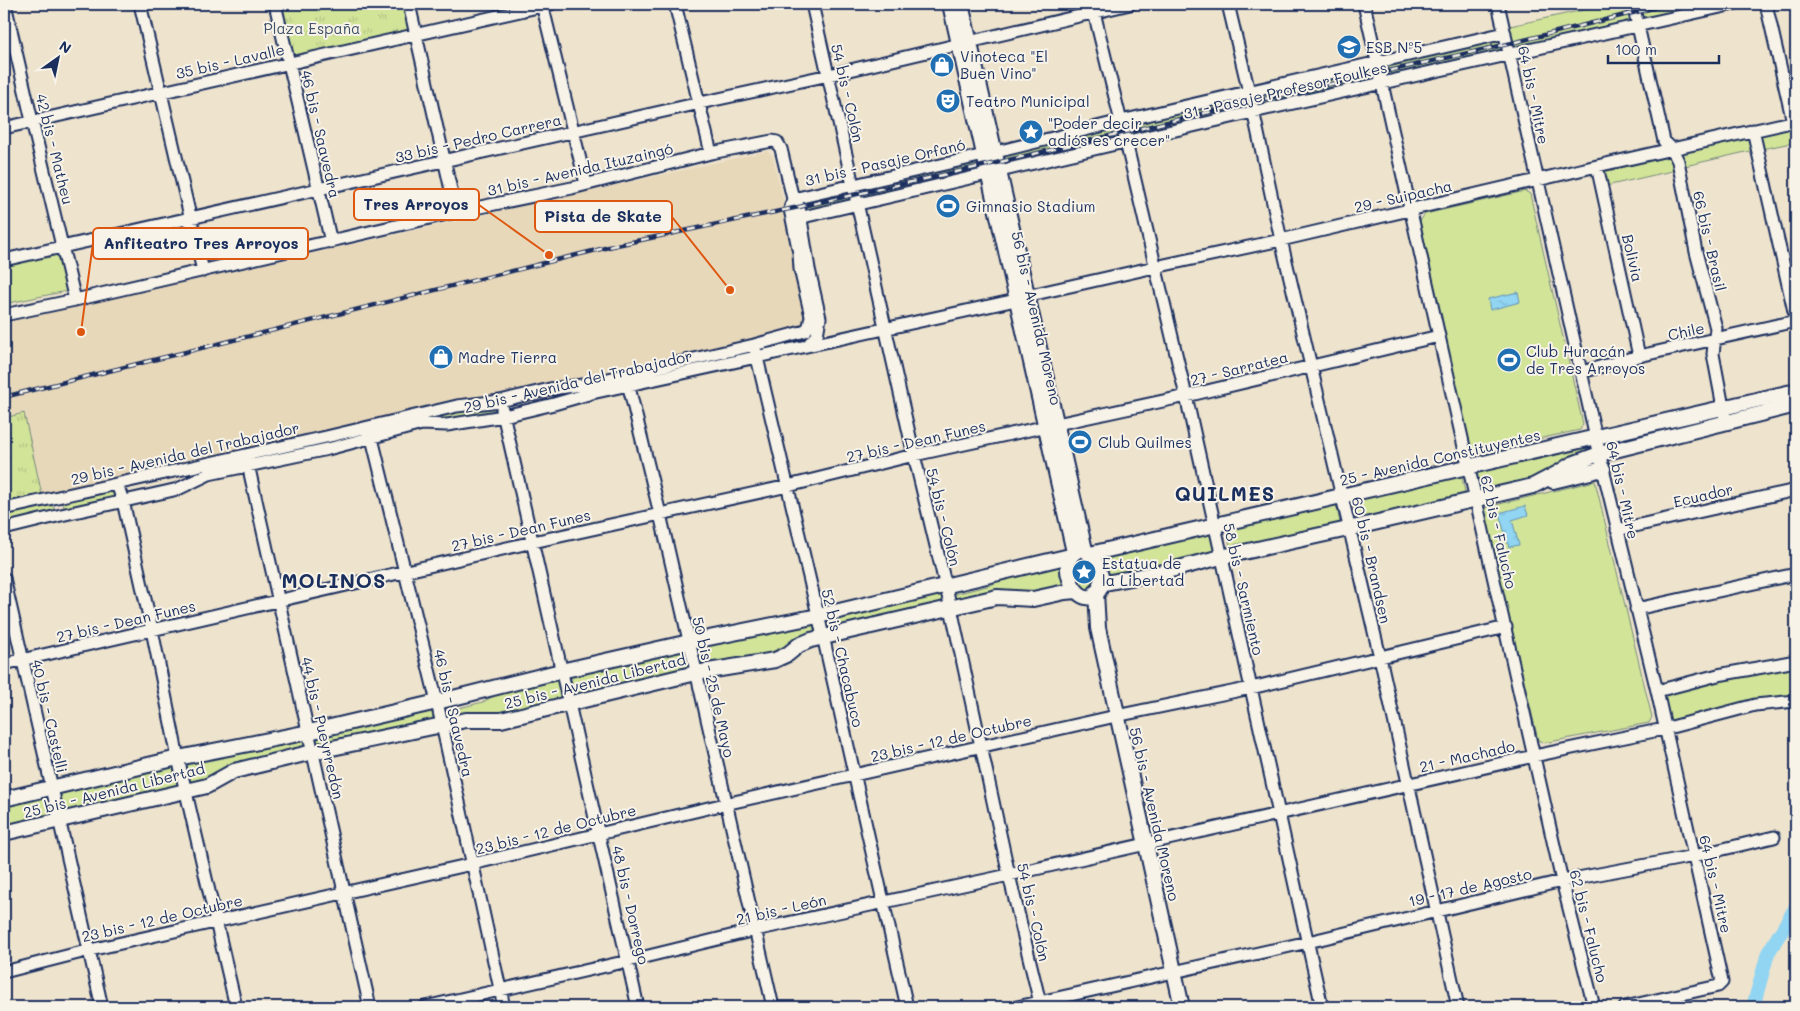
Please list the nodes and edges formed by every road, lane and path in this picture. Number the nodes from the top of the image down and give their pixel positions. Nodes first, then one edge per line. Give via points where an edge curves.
1 (6, 4) edge
2 (140, 4) edge
3 (275, 4) edge
4 (410, 4) edge
5 (545, 4) edge
6 (675, 4) edge
7 (812, 4) edge
8 (950, 4) edge
9 (960, 4) edge
10 (1130, 4) edge
11 (1228, 4) edge
12 (1364, 4) edge
13 (1498, 4) edge
14 (1633, 4) edge
15 (1734, 4) edge
16 (1766, 4) edge
17 (1093, 8) edge
18 (1637, 26) junction
19 (416, 34) junction
20 (1505, 34) junction
21 (965, 44) junction
22 (1510, 55) junction
23 (288, 63) junction
24 (1377, 63) junction
25 (829, 75) junction
26 (1382, 84) junction
27 (160, 92) junction
28 (1249, 92) junction
29 (700, 103) junction
30 (1253, 112) junction
31 (32, 121) junction
32 (1121, 121) junction
33 (1795, 122) edge
34 (4, 128) edge
35 (1753, 130) junction
36 (573, 131) junction
37 (1126, 142) junction
38 (1672, 149) junction
39 (711, 153) junction
40 (988, 153) junction
41 (444, 161) junction
42 (1597, 166) junction
43 (994, 173) junction
44 (1538, 179) junction
45 (586, 184) junction
46 (853, 185) junction
47 (318, 190) junction
48 (793, 198) junction
49 (858, 205) junction
50 (1410, 209) junction
51 (456, 212) junction
52 (191, 218) junction
53 (797, 221) junction
54 (1281, 240) junction
55 (331, 242) junction
56 (64, 247) junction
57 (4, 260) edge
58 (1155, 266) junction
59 (203, 271) junction
60 (1021, 298) junction
61 (76, 300) junction
62 (6, 314) edge
63 (1796, 321) edge
64 (886, 328) junction
65 (799, 332) junction
66 (1439, 336) junction
67 (1714, 340) junction
68 (805, 346) junction
69 (756, 351) junction
70 (1639, 356) junction
71 (1312, 366) junction
72 (1582, 372) junction
73 (627, 380) junction
74 (550, 389) junction
75 (1796, 391) edge
76 (1186, 396) junction
77 (500, 401) junction
78 (554, 404) junction
79 (1796, 406) edge
80 (1723, 408) junction
81 (504, 416) junction
82 (1726, 423) junction
83 (1050, 426) junction
84 (371, 431) junction
85 (326, 437) junction
86 (1596, 438) junction
87 (328, 449) junction
88 (1599, 454) junction
89 (914, 455) junction
90 (247, 460) junction
91 (1469, 467) junction
92 (1602, 469) junction
93 (158, 474) junction
94 (117, 484) junction
95 (788, 486) junction
96 (1533, 486) junction
97 (1796, 490) edge
98 (165, 492) junction
99 (1342, 497) junction
100 (55, 498) junction
101 (1476, 499) junction
102 (123, 501) junction
103 (4, 509) edge
104 (660, 514) junction
105 (61, 515) junction
106 (1214, 524) junction
107 (4, 529) edge
108 (1348, 529) junction
109 (1617, 530) junction
110 (533, 542) junction
111 (1080, 553) junction
112 (1221, 557) junction
113 (405, 572) junction
114 (1796, 574) edge
115 (4, 578) edge
116 (1098, 588) junction
117 (946, 590) junction
118 (1079, 594) junction
119 (278, 602) junction
120 (951, 608) junction
121 (1636, 609) junction
122 (818, 616) junction
123 (1506, 627) junction
124 (1098, 628) junction
125 (152, 630) junction
126 (823, 636) junction
127 (689, 642) junction
128 (1380, 657) junction
129 (22, 660) junction
130 (1796, 661) edge
131 (4, 664) edge
132 (561, 670) junction
133 (696, 673) junction
134 (1251, 688) junction
135 (1657, 691) junction
136 (1796, 701) edge
137 (570, 704) junction
138 (439, 712) junction
139 (1116, 716) junction
140 (1664, 729) junction
141 (309, 732) junction
142 (982, 747) junction
143 (313, 752) junction
144 (1534, 756) junction
145 (178, 758) junction
146 (854, 776) junction
147 (1407, 786) junction
148 (52, 788) junction
149 (187, 791) junction
150 (4, 799) edge
151 (725, 804) junction
152 (1279, 813) junction
153 (60, 820) junction
154 (4, 833) edge
155 (599, 833) junction
156 (1774, 837) dead end
157 (1145, 843) junction
158 (1694, 856) junction
159 (472, 864) junction
160 (1009, 875) junction
161 (1562, 881) junction
162 (345, 892) junction
163 (882, 902) junction
164 (1435, 911) junction
165 (216, 921) junction
166 (755, 930) junction
167 (1308, 942) junction
168 (90, 950) junction
169 (628, 961) junction
170 (1174, 971) junction
171 (4, 972) edge
172 (500, 991) junction
173 (1040, 1005) edge
174 (102, 1007) edge
175 (236, 1007) edge
176 (370, 1007) edge
177 (425, 1007) edge
178 (504, 1007) edge
179 (638, 1007) edge
180 (772, 1007) edge
181 (907, 1007) edge
182 (1017, 1007) edge
183 (1182, 1007) edge
184 (1322, 1007) edge
185 (1458, 1007) edge
186 (1594, 1007) edge
187 (1625, 1007) edge

1 - 31 street, 42 bis - Matheu
2 - 27 street
3 - 23 street, 46 bis - Saavedra
4 - 19 street
5 - 19 street, 35 bis - Lavalle
5 - 36 street
6 - 29 street
7 - 25 street, 54 bis - Colón
8 - 21 main road, 56 bis - Avenida Moreno
9 - 21 main road, 56 bis - Avenida Moreno
10 - 17 street, 33 bis - Pedro Carrera
11 - 28 street, 60 bis - Brandsen
12 - 24 street, 62 bis - Falucho
13 - 20 street, 64 bis - Mitre
14 - 18 street, 66 bis - Brasil
15 - 18 street, 31 - Pasaje Profesor Foulkes
16 - 33 street
17 - 21 street, 33 bis - Pedro Carrera
17 - 32 street, 58 bis - Sarmiento
18 - 22 street, 31 - Pasaje Profesor Foulkes
18 - 38 street, 66 bis - Brasil via 1664,141
19 - 23 street, 35 bis - Lavalle
19 - 41 street
20 - 22 street, 64 bis - Mitre
20 - 24 street, 31 - Pasaje Profesor Foulkes
21 - 25 street, 33 bis - Pedro Carrera
21 - 40 main road, 56 bis - Avenida Moreno
22 - 26 street, 31 - Pasaje Profesor Foulkes
22 - 44 street, 64 bis - Mitre
23 - 27 street, 35 bis - Lavalle
23 - 47 street, 46 bis - Saavedra
24 - 26 street, 62 bis - Falucho
24 - 28 street, 31 - Pasaje Profesor Foulkes
25 - 29 street, 33 bis - Pedro Carrera
25 - 46 street, 54 bis - Colón
26 - 30 street, 31 - Pasaje Profesor Foulkes
26 - 50 street, 62 bis - Falucho
27 - 31 street, 35 bis - Lavalle
27 - 52 street
28 - 30 street, 60 bis - Brandsen
28 - 32 street, 31 - Pasaje Profesor Foulkes
29 - 36 street, 33 bis - Pedro Carrera
29 - 39 street
30 - 37 street, 31 - Pasaje Profesor Foulkes
30 - 54 street, 60 bis - Brandsen
31 - 34 street, 35 bis - Lavalle
31 - 56 street, 42 bis - Matheu
32 - 37 street, 58 bis - Sarmiento
32 - 40 street, 31 - Pasaje Profesor Foulkes
33 - 35 street, 29 - Suipacha
35 - 38 street, 29 - Suipacha
35 - 63 street
36 - 41 street, 33 bis - Pedro Carrera
36 - 45 street
37 - 43 street, 31 - Pasaje Profesor Foulkes
37 - 58 street, 58 bis - Sarmiento
38 - 42 street, 29 - Suipacha
38 - 67 street, 66 bis - Brasil via 1678,162 1696,252 1716,328
39 - 45 street, 31 bis - Avenida Ituzaingó
39 - 48 street, 31 bis - Avenida Ituzaingó via 777,142
40 - 43 main road, 56 bis - Avenida Moreno
40 - 46 street, 31 bis - Pasaje Orfanó
41 - 47 street, 33 bis - Pedro Carrera
41 - 51 street
42 - 44 street, 29 - Suipacha
42 - 70 street, Bolivia
43 - 49 street
43 - 60 main road, 56 bis - Avenida Moreno
44 - 50 street, 29 - Suipacha
44 - 72 street, 64 bis - Mitre
45 - 51 street, 31 bis - Avenida Ituzaingó
46 - 48 street, 31 bis - Pasaje Orfanó
46 - 49 street, 54 bis - Colón
47 - 52 street, 33 bis - Pedro Carrera
47 - 55 street, 46 bis - Saavedra
48 - 53 street via 800,207
49 - 53 street
49 - 64 street, 54 bis - Colón
50 - 54 street, 29 - Suipacha
50 - 66 street, 62 bis - Falucho
51 - 55 street, 31 bis - Avenida Ituzaingó
52 - 56 street, 33 bis - Pedro Carrera
52 - 59 street
53 - 65 street, 29 bis - Avenida del Trabajador via 800,269 811,316 809,326
53 - 68 street via 820,318 818,335
54 - 58 street, 29 - Suipacha
54 - 71 street, 60 bis - Brandsen
55 - 59 street, 31 bis - Avenida Ituzaingó
56 - 57 street, 33 bis - Pedro Carrera
56 - 61 street, 42 bis - Matheu
58 - 60 street, 29 - Suipacha
58 - 76 street, 58 bis - Sarmiento
59 - 61 street, 31 bis - Avenida Ituzaingó
60 - 64 street, 29 bis - Avenida del Trabajador
60 - 83 main road, 56 bis - Avenida Moreno
61 - 62 street, 31 bis - Avenida Ituzaingó
63 - 67 street, Chile
64 - 68 street, 29 bis - Avenida del Trabajador
64 - 89 street, 54 bis - Colón
65 - 68 street
65 - 69 street, 29 bis - Avenida del Trabajador
66 - 71 street, 27 - Sarratea
66 - 91 street, 62 bis - Falucho
67 - 70 street, Chile
67 - 80 street, 66 bis - Brasil
68 - 69 street, 29 bis - Avenida del Trabajador
69 - 73 street, 29 bis - Avenida del Trabajador
69 - 95 street, 52 bis - Chacabuco
70 - 72 street, Chile
71 - 76 street, 27 - Sarratea
71 - 99 street, 60 bis - Brandsen
72 - 86 street, 64 bis - Mitre
73 - 74 street, 29 bis - Avenida del Trabajador
73 - 78 street, 29 bis - Avenida del Trabajador
73 - 104 street, 50 bis - 25 de Mayo
74 - 77 street, 29 bis - Avenida del Trabajador
74 - 78 street
75 - 80 main road, 25 - Avenida Constituyentes
76 - 83 street, 27 - Sarratea
76 - 106 street, 58 bis - Sarmiento
77 - 81 street, 48 bis - Dorrego
77 - 84 street, 29 bis - Avenida del Trabajador via 457,406
78 - 81 street, 29 bis - Avenida del Trabajador
79 - 82 main road
80 - 82 street, 66 bis - Brasil
80 - 86 main road, 25 - Avenida Constituyentes
81 - 84 street, 29 bis - Avenida del Trabajador via 447,426 422,424
81 - 110 street, 48 bis - Dorrego
82 - 88 main road
83 - 89 street, 27 bis - Dean Funes
83 - 111 main road, 56 bis - Avenida Moreno
84 - 85 street, 29 bis - Avenida del Trabajador
84 - 87 street, 29 bis - Avenida del Trabajador
84 - 113 street, 46 bis - Saavedra
85 - 87 street
85 - 90 street, 29 bis - Avenida del Trabajador
86 - 88 street, 64 bis - Mitre
86 - 91 main road, 25 - Avenida Constituyentes
87 - 90 street, 29 bis - Avenida del Trabajador
88 - 92 street, 64 bis - Mitre
88 - 96 main road via 1572,464
89 - 95 street, 27 bis - Dean Funes
89 - 117 street, 54 bis - Colón
90 - 93 street, 29 bis - Avenida del Trabajador
90 - 98 street, 29 bis - Avenida del Trabajador
90 - 119 street, 44 bis - Pueyrredón
91 - 99 main road, 25 - Avenida Constituyentes
91 - 101 street, 62 bis - Falucho
92 - 96 main road
92 - 109 street, 64 bis - Mitre
93 - 94 street, 29 bis - Avenida del Trabajador
93 - 98 street
94 - 100 street, 29 bis - Avenida del Trabajador
94 - 102 street
95 - 104 street, 27 bis - Dean Funes
95 - 122 street, 52 bis - Chacabuco
96 - 101 main road
97 - 109 street, Ecuador
98 - 102 street, 29 bis - Avenida del Trabajador
99 - 106 main road, 25 - Avenida Constituyentes
99 - 108 street, 60 bis - Brandsen
100 - 103 street, 29 bis - Avenida del Trabajador
100 - 105 street
101 - 108 main road
101 - 123 street, 62 bis - Falucho
102 - 105 street, 29 bis - Avenida del Trabajador
102 - 125 street
104 - 110 street, 27 bis - Dean Funes
104 - 127 street, 50 bis - 25 de Mayo
105 - 107 street, 29 bis - Avenida del Trabajador
106 - 111 main road, 25 - Avenida Constituyentes
106 - 112 street, 58 bis - Sarmiento
108 - 112 main road
108 - 128 street, 60 bis - Brandsen
109 - 121 street, 64 bis - Mitre
110 - 113 street, 27 bis - Dean Funes
110 - 132 street, 48 bis - Dorrego
111 - 116 main road via 1099,568
111 - 117 main road, 25 bis - Avenida Libertad
111 - 118 main road via 1068,566 1068,574
112 - 116 main road
112 - 134 street, 58 bis - Sarmiento
113 - 119 street, 27 bis - Dean Funes
113 - 138 street, 46 bis - Saavedra
114 - 121 street
115 - 129 street, 40 bis - Castelli
116 - 118 main road via 1089,597
116 - 124 main road, 56 bis - Avenida Moreno
117 - 120 street, 54 bis - Colón
117 - 122 main road, 25 bis - Avenida Libertad
118 - 120 main road, 25 bis - Avenida Libertad via 1065,592 1033,600 997,597
118 - 124 main road, 56 bis - Avenida Moreno
119 - 125 street, 27 bis - Dean Funes
119 - 141 street, 44 bis - Pueyrredón
120 - 126 main road, 25 bis - Avenida Libertad
120 - 142 street, 54 bis - Colón
121 - 135 street, 64 bis - Mitre
122 - 126 street, 52 bis - Chacabuco
122 - 127 main road, 25 bis - Avenida Libertad
123 - 128 street, 23 bis - 12 de Octubre
123 - 144 street, 62 bis - Falucho
124 - 139 main road, 56 bis - Avenida Moreno
125 - 129 street, 27 bis - Dean Funes
125 - 145 street
126 - 133 main road, 25 bis - Avenida Libertad via 774,660
126 - 146 street, 52 bis - Chacabuco
127 - 132 main road, 25 bis - Avenida Libertad
127 - 133 street, 50 bis - 25 de Mayo
128 - 134 street, 23 bis - 12 de Octubre
128 - 147 street, 60 bis - Brandsen
129 - 131 street, 27 bis - Dean Funes
129 - 148 street, 40 bis - Castelli
130 - 135 street via 1718,675
132 - 137 street, 48 bis - Dorrego
132 - 138 main road, 25 bis - Avenida Libertad via 494,688
133 - 137 main road, 25 bis - Avenida Libertad
133 - 151 street, 50 bis - 25 de Mayo
134 - 139 street, 23 bis - 12 de Octubre
134 - 152 street, 58 bis - Sarmiento
135 - 140 street, 64 bis - Mitre
136 - 140 street, 21 - Machado via 1755,704
137 - 138 main road, 25 bis - Avenida Libertad via 501,720 466,720
137 - 155 street, 48 bis - Dorrego
138 - 141 main road, 25 bis - Avenida Libertad
138 - 143 main road, 25 bis - Avenida Libertad
138 - 159 street, 46 bis - Saavedra
139 - 142 street, 23 bis - 12 de Octubre
139 - 157 main road, 56 bis - Avenida Moreno
140 - 144 street, 21 - Machado
140 - 158 street, 64 bis - Mitre
141 - 143 street, 44 bis - Pueyrredón
141 - 145 main road, 25 bis - Avenida Libertad
142 - 146 street, 23 bis - 12 de Octubre
142 - 160 street, 54 bis - Colón
143 - 149 main road, 25 bis - Avenida Libertad via 234,772 207,786
143 - 162 street, 44 bis - Pueyrredón
144 - 147 street, 21 - Machado
144 - 161 street, 62 bis - Falucho
145 - 148 main road, 25 bis - Avenida Libertad
145 - 149 street
146 - 151 street, 23 bis - 12 de Octubre
146 - 163 street, 52 bis - Chacabuco
147 - 152 street, 21 - Machado
147 - 164 street, 60 bis - Brandsen
148 - 150 main road, 25 bis - Avenida Libertad
148 - 153 street, 40 bis - Castelli
149 - 153 main road, 25 bis - Avenida Libertad
149 - 165 street
151 - 155 street, 23 bis - 12 de Octubre
151 - 166 street, 50 bis - 25 de Mayo
152 - 157 street, 21 - Machado
152 - 167 street, 58 bis - Sarmiento
153 - 154 main road, 25 bis - Avenida Libertad
153 - 168 street, 40 bis - Castelli
155 - 159 street, 23 bis - 12 de Octubre
155 - 169 street, 48 bis - Dorrego
156 - 158 street, 19 - 17 de Agosto
157 - 160 street, 21 bis - León
157 - 170 main road, 56 bis - Avenida Moreno
158 - 161 street, 19 - 17 de Agosto
158 - 187 street, 64 bis - Mitre via 1722,982 1718,986
159 - 162 street, 23 bis - 12 de Octubre
159 - 172 street, 46 bis - Saavedra
160 - 163 street, 21 bis - León
160 - 173 street, 54 bis - Colón
161 - 164 street, 19 - 17 de Agosto
161 - 186 street, 62 bis - Falucho
162 - 165 street, 23 bis - 12 de Octubre
162 - 176 street, 44 bis - Pueyrredón
163 - 166 street, 21 bis - León
163 - 181 street, 52 bis - Chacabuco
164 - 167 street, 19 - 17 de Agosto
164 - 185 street, 60 bis - Brandsen
165 - 168 street, 23 bis - 12 de Octubre
165 - 175 street
166 - 169 street, 21 bis - León
166 - 180 street, 50 bis - 25 de Mayo
167 - 170 street, 19 - 17 de Agosto
167 - 184 street, 58 bis - Sarmiento
168 - 171 street, 23 bis - 12 de Octubre
168 - 174 street, 40 bis - Castelli
169 - 172 street, 21 bis - León
169 - 179 street, 48 bis - Dorrego
170 - 173 street, 19 - 17 de Agosto
170 - 183 main road, 56 bis - Avenida Moreno
172 - 177 street, 21 bis - León
172 - 178 street, 46 bis - Saavedra
173 - 182 street, 19 - 17 de Agosto

